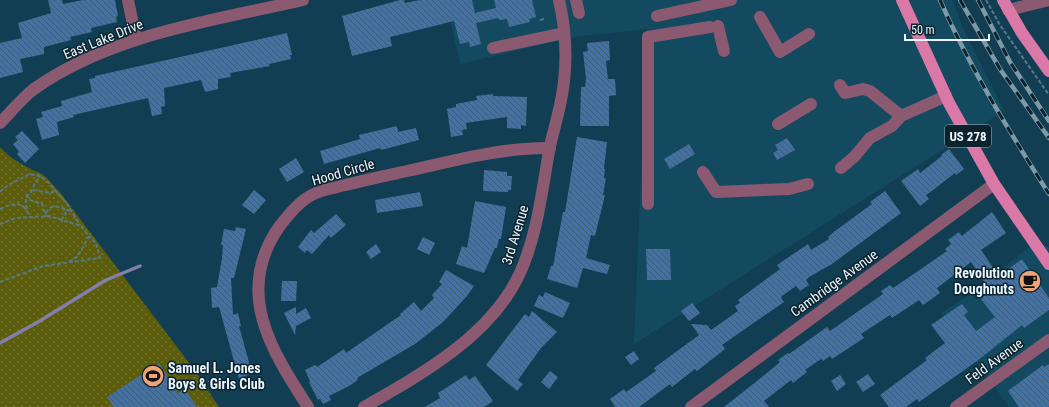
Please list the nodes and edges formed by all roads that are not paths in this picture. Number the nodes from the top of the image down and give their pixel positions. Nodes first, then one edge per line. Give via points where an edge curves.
1 (128, 0) edge
2 (303, 0) edge
3 (559, 0) edge
4 (576, 0) edge
5 (731, 0) edge
6 (902, 0) edge
7 (1049, 0) edge
8 (1005, 5) edge
9 (579, 13) dead end
10 (657, 16) dead end
11 (760, 17) dead end
12 (564, 32) junction
13 (809, 34) dead end
14 (136, 39) junction
15 (494, 48) dead end
16 (724, 51) dead end
17 (1049, 71) edge
18 (840, 85) dead end
19 (946, 96) junction
20 (811, 104) dead end
21 (901, 116) junction
22 (0, 123) edge
23 (778, 124) dead end
24 (550, 148) junction
25 (841, 168) dead end
26 (703, 172) dead end
27 (808, 184) dead end
28 (994, 184) junction
29 (648, 204) dead end
30 (1049, 264) edge
31 (1049, 340) edge
32 (308, 407) edge
33 (364, 407) edge
34 (691, 407) edge
35 (956, 407) edge

1 - 14 street
2 - 14 street, East Lake Drive
3 - 12 street, 3rd Avenue
4 - 9 street
5 - 10 street
6 - 19 main road, US 278
7 - 8 street
8 - 17 main road
11 - 13 street via 780,52
12 - 15 street
12 - 24 street, 3rd Avenue via 564,82
14 - 22 street, East Lake Drive via 74,65 33,89
16 - 29 street via 714,26 648,36
18 - 21 street via 845,93 863,89 870,91
19 - 21 street
19 - 28 main road, US 278
20 - 23 street
21 - 25 street via 892,126 870,138
24 - 32 street, Hood Circle via 531,148 450,161 349,184 316,193 290,212 271,240 262,265 258,295 263,322 280,363
24 - 33 street, 3rd Avenue via 540,208 520,273 496,311 467,340 407,382
26 - 27 street via 716,192 789,189
28 - 30 main road, US 278
28 - 34 street, Cambridge Avenue
31 - 35 street, Feld Avenue

